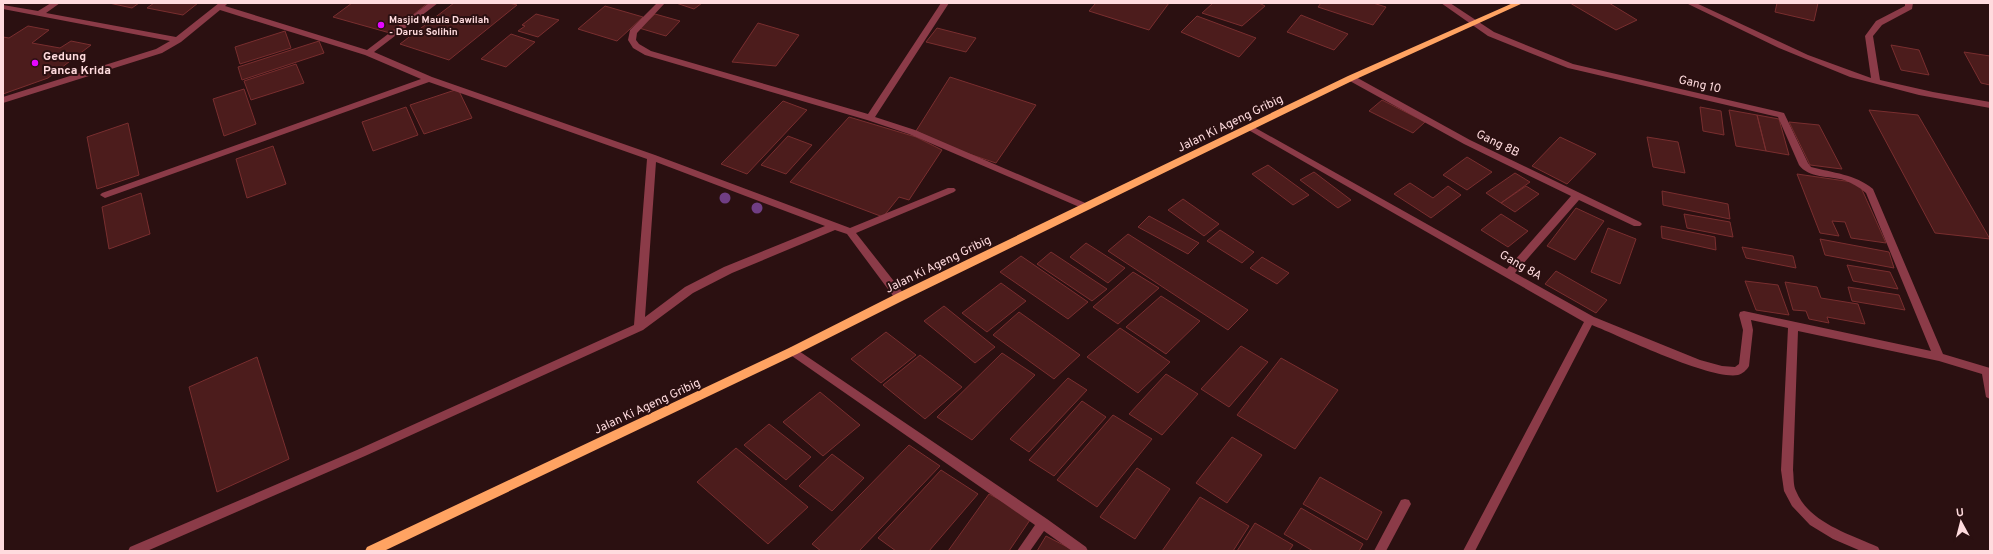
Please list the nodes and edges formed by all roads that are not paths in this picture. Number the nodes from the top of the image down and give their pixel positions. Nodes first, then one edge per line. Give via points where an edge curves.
1 (56, 3) edge
2 (434, 3) edge
3 (661, 3) edge
4 (945, 3) edge
5 (1445, 3) edge
6 (1519, 3) edge
7 (1690, 3) edge
8 (1909, 3) edge
9 (222, 5) edge
10 (3, 6) edge
11 (39, 14) junction
12 (1476, 23) junction
13 (178, 40) junction
14 (368, 54) junction
15 (1351, 78) junction
16 (430, 79) junction
17 (1876, 82) junction
18 (3, 100) edge
19 (1990, 105) edge
20 (870, 118) junction
21 (1249, 128) junction
22 (652, 157) junction
23 (951, 190) dead end
24 (105, 195) dead end
25 (1577, 196) junction
26 (1087, 207) junction
27 (1637, 224) dead end
28 (835, 226) junction
29 (850, 232) junction
30 (1509, 273) junction
31 (900, 297) junction
32 (1590, 320) junction
33 (1792, 325) junction
34 (638, 327) junction
35 (793, 351) junction
36 (1939, 357) junction
37 (1988, 372) edge
38 (1990, 394) edge
39 (1405, 504) dead end
40 (1043, 523) junction
41 (134, 551) edge
42 (371, 551) edge
43 (1024, 551) edge
44 (1082, 551) edge
45 (1380, 551) edge
46 (1469, 551) edge
47 (1874, 551) edge

1 - 11 street
2 - 14 street
3 - 20 street via 633,32 632,40 636,46 648,53
4 - 20 street
5 - 12 street
6 - 12 main road, Jalan Ki Ageng Gribig
7 - 17 street via 1801,54
8 - 17 street via 1909,7 1879,23 1869,36
9 - 13 street
9 - 14 street
10 - 11 street
11 - 13 street
12 - 15 main road, Jalan Ki Ageng Gribig
12 - 36 street, Gang 10 via 1491,34 1572,66 1776,113 1783,118 1804,166 1853,178 1863,183 1870,191
13 - 18 street via 159,51
14 - 16 street
15 - 21 main road, Jalan Ki Ageng Gribig
15 - 25 street, Gang 8B via 1467,142
16 - 22 street
16 - 24 street
17 - 19 street
20 - 26 street via 912,132
21 - 26 main road, Jalan Ki Ageng Gribig
21 - 30 street, Gang 8A
22 - 28 street
22 - 34 street
23 - 29 street
25 - 27 street, Gang 8B
25 - 30 street
26 - 31 main road, Jalan Ki Ageng Gribig
28 - 29 street
28 - 34 street via 728,270 689,290
29 - 31 street
30 - 32 street, Gang 8A
31 - 35 main road, Jalan Ki Ageng Gribig
32 - 33 street, Gang 8A via 1698,364 1737,371 1744,366 1747,345 1748,330 1744,315
32 - 46 street
33 - 36 street
33 - 47 street via 1787,470 1790,491 1803,514
34 - 41 street via 361,453
35 - 40 street
35 - 42 main road, Jalan Ki Ageng Gribig
36 - 37 street
37 - 38 street
39 - 45 street
40 - 43 street
40 - 44 street

